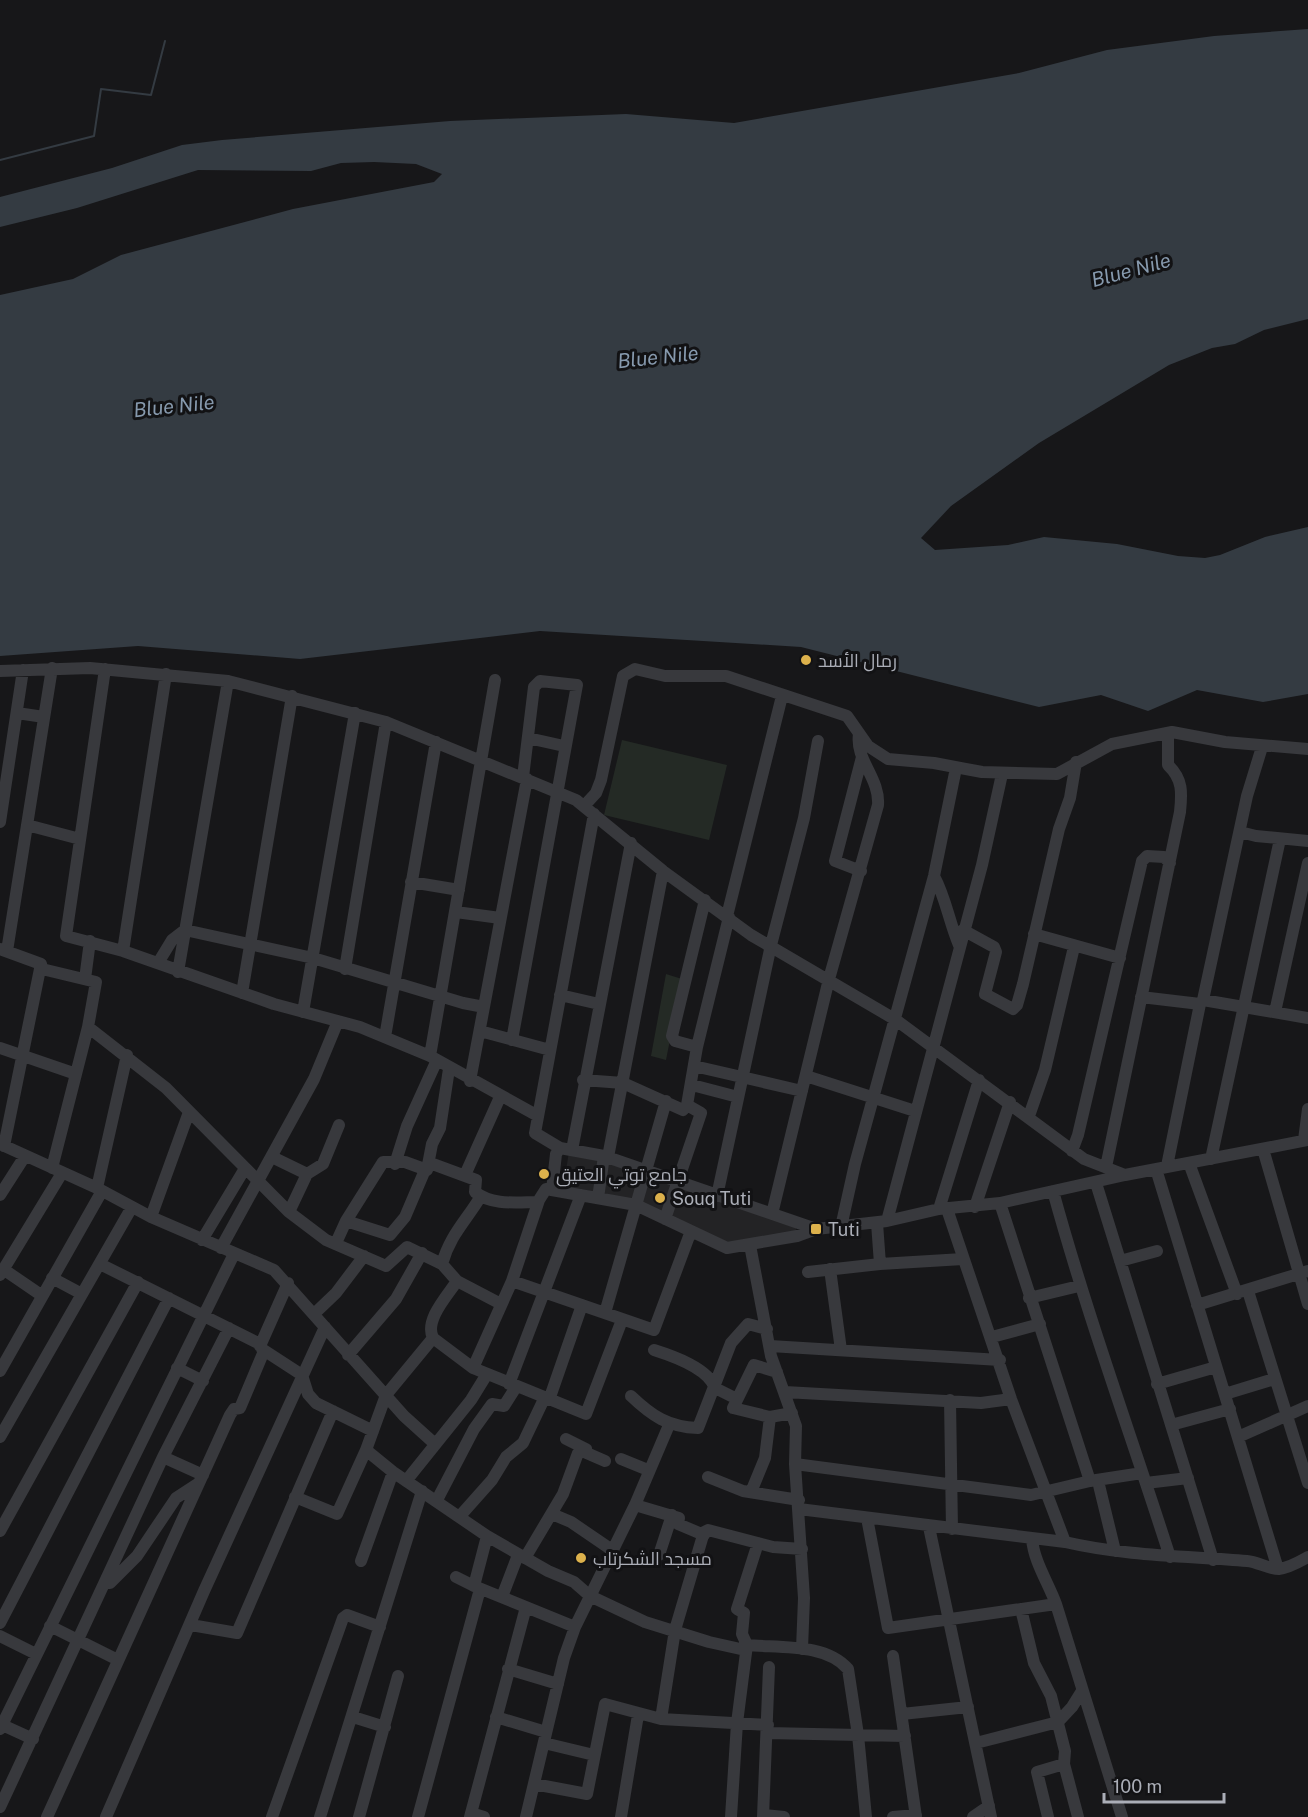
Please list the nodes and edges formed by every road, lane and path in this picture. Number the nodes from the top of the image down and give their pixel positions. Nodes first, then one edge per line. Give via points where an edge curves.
1 (52, 668) junction
2 (105, 669) junction
3 (23, 670) junction
4 (0, 671) edge
5 (166, 674) junction
6 (495, 680) dead end
7 (228, 681) junction
8 (292, 696) junction
9 (782, 696) junction
10 (17, 713) junction
11 (355, 713) junction
12 (44, 717) junction
13 (386, 722) junction
14 (1168, 733) junction
15 (859, 734) junction
16 (528, 738) junction
17 (818, 741) dead end
18 (436, 742) junction
19 (564, 746) junction
20 (1262, 747) junction
21 (1308, 749) edge
22 (862, 757) junction
23 (482, 761) junction
24 (1076, 762) junction
25 (956, 768) junction
26 (1002, 774) junction
27 (525, 778) junction
28 (558, 792) junction
29 (589, 810) junction
30 (0, 822) edge
31 (27, 825) junction
32 (1240, 832) junction
33 (80, 839) junction
34 (1280, 839) junction
35 (1308, 841) edge
36 (631, 843) junction
37 (1170, 863) junction
38 (1308, 863) edge
39 (663, 871) junction
40 (861, 871) junction
41 (934, 876) junction
42 (411, 882) junction
43 (459, 890) junction
44 (705, 900) junction
45 (1303, 910) edge
46 (456, 912) junction
47 (728, 916) junction
48 (500, 918) junction
49 (185, 930) junction
50 (963, 930) junction
51 (1034, 934) junction
52 (90, 941) junction
53 (249, 943) junction
54 (771, 945) junction
55 (959, 945) junction
56 (1074, 947) junction
57 (3, 950) edge
58 (123, 951) junction
59 (313, 958) junction
60 (1120, 958) junction
61 (158, 963) junction
62 (41, 964) junction
63 (345, 969) junction
64 (178, 972) junction
65 (85, 979) junction
66 (829, 979) junction
67 (394, 981) junction
68 (242, 993) junction
69 (560, 995) junction
70 (442, 997) junction
71 (1141, 997) junction
72 (1202, 1002) junction
73 (599, 1004) junction
74 (484, 1007) junction
75 (1245, 1007) junction
76 (303, 1012) junction
77 (1275, 1012) junction
78 (1308, 1018) edge
79 (896, 1020) junction
80 (338, 1021) junction
81 (88, 1027) junction
82 (480, 1031) junction
83 (385, 1037) junction
84 (513, 1040) junction
85 (933, 1046) junction
86 (697, 1047) junction
87 (0, 1048) edge
88 (550, 1050) junction
89 (127, 1055) junction
90 (22, 1056) junction
91 (434, 1058) junction
92 (694, 1066) junction
93 (450, 1069) junction
94 (76, 1074) junction
95 (806, 1076) junction
96 (743, 1077) junction
97 (584, 1080) junction
98 (979, 1080) junction
99 (470, 1081) junction
100 (622, 1083) junction
101 (692, 1085) junction
102 (802, 1091) junction
103 (738, 1096) junction
104 (501, 1097) junction
105 (874, 1098) junction
106 (666, 1101) junction
107 (1010, 1102) junction
108 (687, 1105) junction
109 (1308, 1109) edge
110 (915, 1111) junction
111 (189, 1112) junction
112 (538, 1116) junction
113 (1029, 1116) junction
114 (339, 1125) dead end
115 (1306, 1140) edge
116 (2, 1145) edge
117 (566, 1149) junction
118 (1263, 1149) junction
119 (1072, 1150) junction
120 (25, 1156) junction
121 (606, 1156) junction
122 (272, 1157) junction
123 (1211, 1159) junction
124 (1190, 1163) junction
125 (395, 1164) junction
126 (427, 1166) junction
127 (1106, 1167) junction
128 (1161, 1168) junction
129 (244, 1170) junction
130 (646, 1170) junction
131 (57, 1171) junction
132 (307, 1174) junction
133 (465, 1175) junction
134 (1125, 1175) junction
135 (679, 1182) junction
136 (1096, 1183) junction
137 (258, 1184) junction
138 (99, 1190) junction
139 (552, 1190) junction
140 (1053, 1191) junction
141 (0, 1195) edge
142 (581, 1195) junction
143 (481, 1196) junction
144 (717, 1196) junction
145 (598, 1198) junction
146 (538, 1202) junction
147 (1000, 1203) junction
148 (636, 1205) junction
149 (132, 1207) junction
150 (975, 1207) junction
151 (943, 1209) junction
152 (289, 1212) junction
153 (772, 1214) junction
154 (151, 1217) junction
155 (665, 1219) junction
156 (346, 1221) junction
157 (882, 1222) junction
158 (841, 1227) junction
159 (816, 1229) junction
160 (691, 1231) junction
161 (202, 1240) junction
162 (336, 1243) junction
163 (750, 1245) junction
164 (221, 1248) junction
165 (1157, 1251) dead end
166 (422, 1253) junction
167 (234, 1254) junction
168 (364, 1256) junction
169 (963, 1259) junction
170 (1120, 1261) junction
171 (100, 1264) junction
172 (442, 1264) junction
173 (880, 1264) junction
174 (830, 1269) junction
175 (2, 1272) edge
176 (808, 1272) dead end
177 (1304, 1272) edge
178 (52, 1278) junction
179 (457, 1281) junction
180 (512, 1281) junction
181 (138, 1282) junction
182 (288, 1283) junction
183 (1079, 1286) junction
184 (543, 1292) junction
185 (1242, 1292) junction
186 (82, 1294) junction
187 (42, 1295) junction
188 (169, 1298) junction
189 (1029, 1298) junction
190 (501, 1304) junction
191 (1308, 1304) edge
192 (582, 1305) junction
193 (1197, 1305) junction
194 (605, 1313) junction
195 (314, 1314) junction
196 (204, 1316) junction
197 (622, 1320) junction
198 (1040, 1324) junction
199 (326, 1327) junction
200 (229, 1328) junction
201 (767, 1329) junction
202 (992, 1336) junction
203 (433, 1338) junction
204 (770, 1346) junction
205 (262, 1348) junction
206 (654, 1350) dead end
207 (841, 1350) junction
208 (348, 1354) junction
209 (1000, 1360) junction
210 (1216, 1367) junction
211 (177, 1368) junction
212 (473, 1368) junction
213 (0, 1371) edge
214 (777, 1372) junction
215 (487, 1374) junction
216 (302, 1375) junction
217 (1275, 1379) junction
218 (203, 1381) junction
219 (1157, 1384) junction
220 (512, 1385) junction
221 (715, 1388) junction
222 (785, 1392) junction
223 (1225, 1394) junction
224 (386, 1395) junction
225 (631, 1396) dead end
226 (547, 1399) junction
227 (737, 1399) junction
228 (1011, 1399) junction
229 (950, 1400) junction
230 (1308, 1406) edge
231 (1230, 1409) junction
232 (333, 1411) junction
233 (792, 1413) junction
234 (770, 1417) junction
235 (1286, 1417) junction
236 (669, 1425) junction
237 (1171, 1425) junction
238 (373, 1431) junction
239 (0, 1437) edge
240 (1238, 1437) junction
241 (566, 1439) dead end
242 (435, 1444) junction
243 (366, 1450) junction
244 (585, 1452) junction
245 (163, 1456) junction
246 (621, 1459) dead end
247 (605, 1461) dead end
248 (795, 1464) junction
249 (648, 1470) junction
250 (393, 1472) junction
251 (708, 1477) dead end
252 (1144, 1478) junction
253 (1188, 1478) junction
254 (202, 1479) junction
255 (406, 1481) junction
256 (1094, 1481) junction
257 (951, 1483) junction
258 (1308, 1483) edge
259 (422, 1491) junction
260 (1048, 1491) junction
261 (751, 1492) junction
262 (296, 1497) junction
263 (437, 1500) junction
264 (635, 1505) junction
265 (799, 1505) junction
266 (552, 1514) junction
267 (672, 1515) junction
268 (460, 1516) junction
269 (867, 1518) junction
270 (929, 1527) junction
271 (952, 1529) junction
272 (0, 1531) edge
273 (704, 1535) junction
274 (487, 1536) junction
275 (1032, 1539) junction
276 (1065, 1542) junction
277 (758, 1543) junction
278 (802, 1549) junction
279 (612, 1550) junction
280 (1114, 1551) junction
281 (659, 1555) dead end
282 (521, 1556) junction
283 (1170, 1557) junction
284 (1308, 1557) edge
285 (1213, 1560) junction
286 (361, 1561) dead end
287 (1278, 1569) junction
288 (456, 1577) dead end
289 (477, 1587) junction
290 (590, 1596) junction
291 (502, 1597) junction
292 (98, 1598) junction
293 (1056, 1604) junction
294 (526, 1607) junction
295 (1021, 1609) junction
296 (950, 1619) junction
297 (0, 1623) edge
298 (191, 1625) junction
299 (50, 1626) junction
300 (380, 1627) junction
301 (576, 1627) junction
302 (675, 1630) junction
303 (0, 1636) edge
304 (78, 1640) junction
305 (746, 1648) junction
306 (802, 1649) junction
307 (36, 1654) junction
308 (892, 1656) dead end
309 (118, 1660) junction
310 (769, 1667) dead end
311 (508, 1668) junction
312 (398, 1676) dead end
313 (558, 1684) junction
314 (1082, 1690) junction
315 (968, 1707) junction
316 (902, 1714) junction
317 (638, 1715) junction
318 (353, 1717) junction
319 (496, 1717) junction
320 (661, 1719) junction
321 (1058, 1722) junction
322 (737, 1723) junction
323 (1, 1726) edge
324 (385, 1727) junction
325 (768, 1729) junction
326 (858, 1735) junction
327 (905, 1736) junction
328 (545, 1738) junction
329 (33, 1739) junction
330 (976, 1743) junction
331 (594, 1755) junction
332 (1064, 1764) junction
333 (534, 1784) junction
334 (0, 1807) edge
335 (990, 1812) edge
336 (470, 1815) edge
337 (764, 1816) edge
338 (916, 1816) edge
339 (47, 1817) edge
340 (106, 1817) edge
341 (272, 1817) edge
342 (320, 1817) edge
343 (359, 1817) edge
344 (418, 1817) edge
345 (484, 1817) edge
346 (526, 1817) edge
347 (621, 1817) edge
348 (730, 1817) edge
349 (784, 1817) edge
350 (866, 1817) edge
351 (893, 1817) edge
352 (973, 1817) edge
353 (1048, 1817) edge
354 (1078, 1817) edge
355 (1122, 1817) edge

1 - 2 street
1 - 3 street
1 - 12 street
2 - 5 street
2 - 33 street
3 - 4 street
3 - 10 street
5 - 7 street
5 - 58 street
6 - 23 street
7 - 8 street
7 - 49 street
8 - 11 street
8 - 53 street
9 - 15 street via 847,716
9 - 29 street via 726,676 676,677 628,670 623,676 601,780
9 - 47 street
10 - 12 street
10 - 30 street
11 - 13 street
11 - 59 street
12 - 31 street
13 - 18 street
13 - 63 street
14 - 20 street
14 - 24 street via 1112,744
14 - 37 street via 1168,765 1175,771 1182,791
15 - 22 street
15 - 25 street via 879,756
16 - 19 street
16 - 19 street via 534,687 540,681 577,685
16 - 27 street
17 - 54 street via 804,818
18 - 23 street
18 - 42 street
19 - 28 street
20 - 21 street
20 - 32 street
22 - 40 street via 879,795
22 - 40 street via 835,861
23 - 27 street
23 - 43 street
24 - 26 street via 1047,776
24 - 51 street
25 - 26 street
25 - 41 street
26 - 50 street
27 - 28 street
27 - 48 street
28 - 29 street
28 - 84 street
29 - 36 street
29 - 69 street
31 - 33 street
31 - 57 street
32 - 34 street
32 - 72 street
33 - 52 street via 65,934
34 - 35 street
34 - 75 street
36 - 39 street
36 - 73 street
37 - 60 street via 1164,857 1147,856 1142,861
37 - 71 street
38 - 45 street
39 - 44 street
39 - 100 street
40 - 66 street
41 - 55 street via 943,892
41 - 79 street
42 - 43 street
42 - 67 street
43 - 46 street
44 - 47 street
44 - 86 street via 672,1036 675,1041
45 - 77 street
46 - 48 street
46 - 70 street
47 - 54 street
47 - 86 street
48 - 74 street
49 - 53 street
49 - 61 street via 172,940
49 - 64 street
50 - 51 street via 994,946 996,952 985,994 1013,1009
50 - 55 street
51 - 56 street
52 - 58 street
52 - 65 street
53 - 59 street
53 - 68 street
54 - 66 street
54 - 96 street
55 - 85 street
56 - 60 street
56 - 113 street via 1045,1070
57 - 62 street
58 - 61 street
59 - 63 street
59 - 76 street
60 - 119 street
61 - 64 street
62 - 65 street via 42,969
62 - 90 street
63 - 67 street
64 - 68 street
65 - 81 street via 96,982
66 - 79 street
66 - 95 street
67 - 70 street
67 - 83 street
68 - 76 street
69 - 73 street
69 - 88 street
70 - 74 street
70 - 91 street
71 - 72 street
71 - 127 street
72 - 75 street
72 - 128 street
73 - 97 street
74 - 82 street
75 - 77 street
75 - 123 street
76 - 80 street
77 - 78 street
79 - 85 street
79 - 105 street
80 - 83 street
80 - 122 street via 327,1051
81 - 89 street
81 - 94 street
82 - 84 street
82 - 99 street
83 - 91 street
84 - 88 street
85 - 98 street
85 - 110 street
86 - 92 street
87 - 90 street
88 - 112 street
89 - 111 street
89 - 138 street
90 - 94 street
90 - 116 street
91 - 93 street
91 - 125 street
92 - 96 street
92 - 101 street
93 - 99 street
93 - 126 street via 440,1128
94 - 131 street
95 - 102 street
95 - 105 street
96 - 102 street
96 - 103 street
97 - 100 street
97 - 117 street
98 - 107 street
98 - 151 street
99 - 104 street
100 - 106 street
100 - 121 street
101 - 103 street
101 - 108 street
102 - 153 street
103 - 144 street
104 - 112 street
104 - 133 street
105 - 110 street
105 - 158 street
106 - 108 street via 683,1110
106 - 130 street
107 - 113 street
107 - 150 street
108 - 135 street via 701,1113
109 - 115 street
110 - 157 street
111 - 129 street
111 - 154 street
112 - 117 street via 535,1133
113 - 119 street
114 - 132 street via 323,1164
115 - 118 street
116 - 120 street
117 - 121 street
117 - 139 street via 556,1154
118 - 123 street
118 - 177 street
119 - 127 street
120 - 131 street
120 - 141 street
121 - 130 street
121 - 145 street
122 - 132 street
122 - 137 street
123 - 124 street
124 - 128 street
124 - 185 street via 1198,1192
125 - 126 street
125 - 156 street via 383,1162
126 - 133 street
126 - 156 street via 405,1217 390,1235
127 - 134 street
128 - 134 street
128 - 193 street
129 - 137 street
129 - 161 street
130 - 135 street
130 - 148 street
131 - 138 street
131 - 175 street
132 - 152 street
133 - 143 street via 476,1180 475,1192
134 - 136 street
135 - 144 street
135 - 155 street
136 - 140 street
136 - 170 street
137 - 152 street
137 - 164 street
138 - 149 street
138 - 178 street
139 - 142 street
139 - 146 street via 546,1189
140 - 147 street
140 - 183 street
142 - 145 street
142 - 184 street
143 - 146 street via 509,1203
143 - 172 street via 465,1223 454,1232
144 - 153 street
145 - 148 street
146 - 180 street
147 - 150 street
147 - 189 street
148 - 155 street
148 - 194 street
149 - 154 street
149 - 171 street
150 - 151 street
151 - 157 street
151 - 169 street
152 - 162 street via 326,1240
153 - 159 street
154 - 161 street
155 - 160 street
156 - 162 street
157 - 158 street
157 - 173 street
158 - 159 street
159 - 163 street
160 - 163 street via 727,1248
160 - 197 street via 654,1330
161 - 164 street
162 - 168 street
163 - 201 street
164 - 167 street
165 - 170 street
166 - 168 street via 407,1246 389,1266
166 - 172 street
166 - 208 street via 396,1299
167 - 182 street via 274,1270
167 - 196 street
168 - 195 street
169 - 173 street
169 - 202 street
170 - 219 street
171 - 181 street
171 - 186 street
172 - 179 street
173 - 174 street
174 - 176 street
174 - 207 street
175 - 187 street
177 - 185 street
177 - 191 street
178 - 186 street
178 - 187 street
179 - 190 street
179 - 203 street via 432,1322
180 - 184 street
180 - 190 street
181 - 188 street
181 - 272 street
182 - 195 street
182 - 205 street
183 - 189 street
183 - 252 street
184 - 192 street
184 - 220 street
185 - 193 street
185 - 217 street
186 - 239 street
187 - 213 street
188 - 196 street
188 - 297 street
189 - 198 street
190 - 212 street
192 - 194 street
192 - 226 street
193 - 210 street
194 - 197 street
195 - 199 street
196 - 200 street
196 - 211 street
197 - 226 street via 586,1414
198 - 202 street
198 - 256 street
199 - 208 street
199 - 216 street
200 - 205 street
200 - 218 street
201 - 204 street
201 - 221 street via 748,1324 741,1330 730,1343
202 - 209 street
203 - 212 street
203 - 224 street
204 - 207 street
204 - 214 street
205 - 216 street
205 - 254 street via 240,1408 232,1411
206 - 221 street via 691,1364
207 - 209 street
208 - 224 street
209 - 228 street
210 - 219 street
210 - 223 street
211 - 218 street
211 - 299 street
212 - 215 street
214 - 222 street
214 - 227 street via 753,1365
215 - 220 street
215 - 242 street
216 - 232 street via 311,1398
216 - 298 street
217 - 223 street
217 - 235 street
218 - 245 street
219 - 237 street
220 - 226 street
220 - 263 street via 504,1406 492,1404 474,1429
221 - 227 street
221 - 236 street via 698,1428
222 - 229 street
222 - 233 street
223 - 231 street
224 - 238 street
224 - 242 street
225 - 236 street via 648,1413
226 - 268 street via 523,1443 506,1457 492,1480
227 - 234 street via 734,1409
228 - 229 street via 981,1403
228 - 260 street
229 - 257 street
230 - 235 street
231 - 237 street
231 - 240 street
232 - 238 street
232 - 262 street
233 - 234 street
233 - 248 street via 796,1426
234 - 261 street via 765,1458
235 - 240 street
235 - 258 street
236 - 249 street
237 - 253 street
238 - 243 street
240 - 287 street
241 - 244 street via 586,1449
242 - 255 street
243 - 250 street
243 - 262 street via 337,1514
244 - 247 street
244 - 266 street via 578,1453
245 - 254 street
245 - 292 street
246 - 249 street
248 - 257 street
248 - 265 street
249 - 264 street
250 - 255 street
250 - 286 street
251 - 261 street
252 - 253 street
252 - 256 street
252 - 283 street
253 - 285 street
254 - 292 street via 176,1498 137,1556
254 - 309 street
255 - 259 street
256 - 260 street
256 - 280 street
257 - 260 street via 1032,1495
257 - 271 street
259 - 263 street
259 - 300 street
260 - 276 street
261 - 265 street
262 - 298 street via 237,1633
263 - 268 street
264 - 267 street
264 - 279 street
265 - 269 street
265 - 278 street
266 - 279 street
266 - 282 street
267 - 273 street via 680,1518 678,1524
267 - 281 street
268 - 274 street
269 - 270 street
269 - 296 street via 888,1628
270 - 271 street
270 - 296 street
271 - 275 street
273 - 277 street via 708,1530
273 - 302 street
274 - 282 street
274 - 289 street
275 - 276 street
275 - 293 street via 1034,1556
276 - 280 street
277 - 278 street
277 - 305 street via 737,1609 744,1613 742,1634
278 - 306 street
279 - 290 street
280 - 283 street
282 - 290 street via 574,1582
282 - 291 street
283 - 285 street
284 - 287 street
285 - 287 street via 1250,1562
288 - 289 street
289 - 291 street
289 - 344 street
290 - 301 street
290 - 302 street via 645,1622
291 - 294 street
292 - 304 street
293 - 295 street
293 - 314 street
294 - 301 street
294 - 311 street
295 - 296 street
295 - 321 street via 1034,1663 1051,1696
296 - 315 street
298 - 340 street
299 - 304 street
299 - 307 street
300 - 318 street
300 - 341 street via 347,1615 343,1618
301 - 313 street
302 - 305 street via 709,1642
302 - 320 street
303 - 307 street
304 - 309 street
304 - 329 street
305 - 306 street
305 - 322 street
306 - 326 street via 831,1655 848,1669
307 - 323 street
308 - 316 street
309 - 339 street
310 - 325 street
311 - 313 street
311 - 319 street
312 - 324 street
313 - 328 street
314 - 321 street
314 - 355 street
315 - 316 street
315 - 330 street
316 - 327 street
317 - 320 street
317 - 331 street via 605,1704
317 - 347 street
318 - 324 street
318 - 342 street
319 - 328 street
319 - 336 street
320 - 322 street
321 - 330 street
321 - 332 street
322 - 325 street
322 - 348 street
323 - 329 street
324 - 343 street
325 - 326 street
325 - 337 street
326 - 327 street
326 - 350 street
327 - 338 street
328 - 331 street
328 - 333 street
329 - 334 street
330 - 335 street
331 - 333 street via 585,1795
332 - 353 street via 1038,1772
332 - 354 street
333 - 346 street
335 - 352 street
336 - 345 street
337 - 349 street
338 - 351 street

